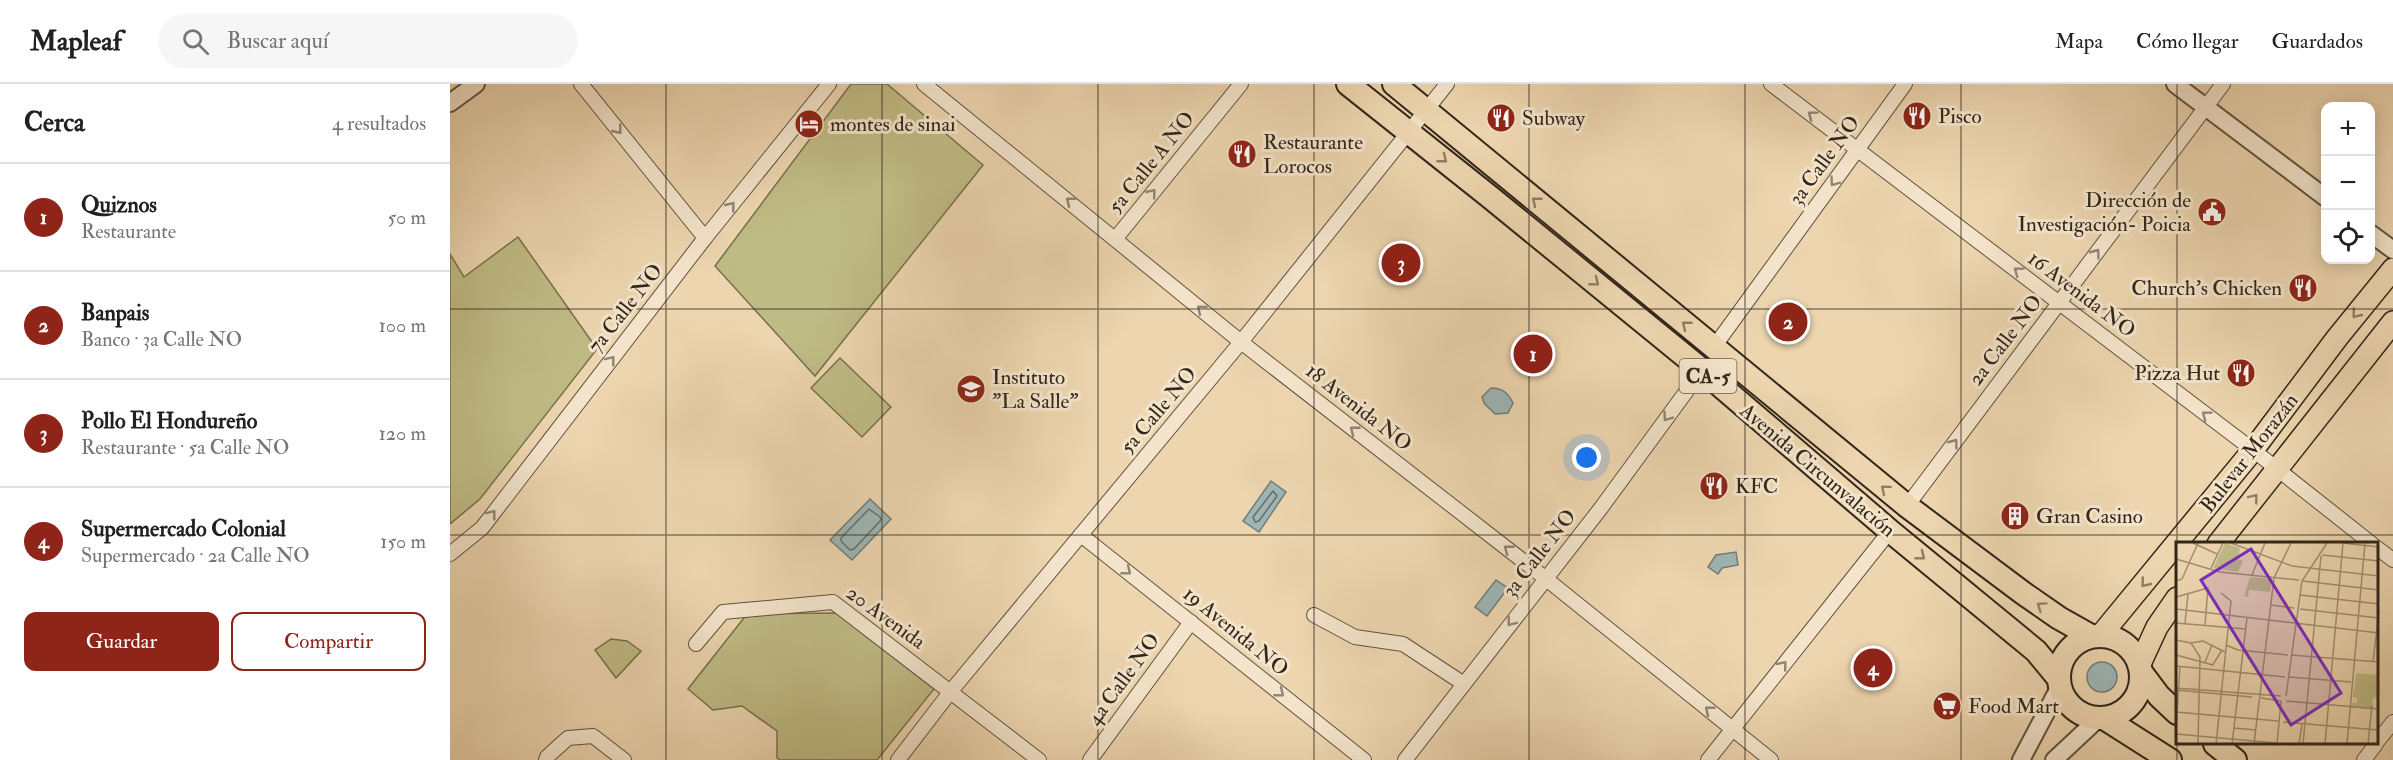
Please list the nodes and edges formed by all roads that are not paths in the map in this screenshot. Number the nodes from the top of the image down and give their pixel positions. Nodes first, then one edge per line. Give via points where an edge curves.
1 (476, 84) edge
2 (581, 84) edge
3 (829, 84) edge
4 (924, 84) edge
5 (1241, 84) edge
6 (1348, 84) edge
7 (1394, 84) edge
8 (1447, 84) edge
9 (1771, 84) edge
10 (1905, 84) edge
11 (2175, 84) edge
12 (2223, 84) edge
13 (450, 103) edge
14 (2205, 107) junction
15 (1426, 110) junction
16 (1408, 132) junction
17 (1857, 150) junction
18 (2321, 195) edge
19 (2375, 237) edge
20 (705, 238) junction
21 (1116, 238) junction
22 (2393, 250) edge
23 (2393, 269) edge
24 (2059, 303) junction
25 (2393, 322) edge
26 (1241, 342) junction
27 (1714, 347) junction
28 (1702, 369) junction
29 (2253, 450) junction
30 (2276, 468) junction
31 (1907, 506) junction
32 (1890, 531) junction
33 (1081, 535) junction
34 (2220, 542) edge
35 (2369, 542) edge
36 (2378, 549) edge
37 (450, 554) edge
38 (2393, 560) edge
39 (1545, 578) junction
40 (2176, 599) edge
41 (1314, 615) dead end
42 (1191, 622) junction
43 (2096, 636) junction
44 (696, 644) dead end
45 (2140, 669) junction
46 (2059, 683) junction
47 (1464, 684) junction
48 (951, 691) junction
49 (2176, 712) edge
50 (2101, 718) junction
51 (2393, 722) edge
52 (1732, 728) junction
53 (2378, 741) edge
54 (2216, 745) edge
55 (2375, 745) edge
56 (546, 760) edge
57 (624, 760) edge
58 (898, 760) edge
59 (1039, 760) edge
60 (1090, 760) edge
61 (1364, 760) edge
62 (1405, 760) edge
63 (1708, 760) edge
64 (1771, 760) edge
65 (2021, 760) edge
66 (2054, 760) edge
67 (2170, 760) edge
68 (2235, 760) edge
69 (2364, 760) edge

1 - 13 street
2 -> 20 street
20 -> 3 street, 7a Calle NO
21 -> 4 street, 18 Avenida NO
21 -> 5 street, 5a Calle A NO
6 - 16 highway, Avenida Circunvalación / CA-5
7 - 15 highway, Avenida Circunvalación / CA-5
8 - 15 street, 5a Calle NO
17 -> 9 street, 16 Avenida NO
10 - 17 street, 3a Calle NO
11 - 14 street
12 - 14 street, 2a Calle NO
14 - 18 street
24 -> 14 street, 2a Calle NO
15 - 16 street, 5a Calle NO
27 -> 15 highway, Avenida Circunvalación / CA-5
16 - 26 street, 5a Calle NO
16 -> 28 highway, Avenida Circunvalación / CA-5
24 -> 17 street, 16 Avenida NO
17 -> 27 street, 3a Calle NO
19 - 22 street
37 -> 20 street, 7a Calle NO via 482,528
26 -> 21 street, 18 Avenida NO
23 -> 29 main road, Bulevar Morazán
29 -> 24 street, 16 Avenida NO
31 -> 24 street, 2a Calle NO
25 - 30 main road, Bulevar Morazán
26 - 33 street, 5a Calle NO
39 -> 26 street, 18 Avenida NO
31 -> 27 highway, Avenida Circunvalación / CA-5
28 - 32 highway, Avenida Circunvalación / CA-5
28 -> 39 street, 3a Calle NO
29 - 30 street, 16 Avenida NO
29 -> 43 main road, Bulevar Morazán
34 -> 30 main road, Bulevar Morazán
30 - 35 street, 16 Avenida NO
43 -> 31 highway, Avenida Circunvalación / CA-5 via 2059,618
32 -> 46 highway, Avenida Circunvalación / CA-5 via 2036,651
52 -> 32 street
33 -> 42 street, 19 Avenida NO
33 - 48 street, 5a Calle NO
36 - 38 street
39 -> 47 street, 3a Calle NO
52 -> 39 street, 18 Avenida NO
40 - 45 main road via 2157,627
41 - 47 street via 1355,637 1402,644
42 - 60 street, 4a Calle NO
42 -> 61 street, 19 Avenida NO
43 - 45 highway, CA-5 via 2123,643 2133,652
43 - 46 highway via 2071,647 2060,668
44 - 48 street, 20 Avenida via 723,612 833,602
45 - 49 highway, CA-5
45 - 50 highway via 2140,685 2131,702 2116,714
46 - 50 highway, CA-5 via 2075,710
46 - 65 street
47 - 62 street, 3a Calle NO
48 - 58 street, 5a Calle NO
48 - 59 street, 20 Avenida
50 - 66 street
50 - 67 highway, CA-5
51 - 53 street
52 - 63 street
52 - 64 street, 18 Avenida NO
54 - 68 highway
55 - 69 street
56 - 57 street via 568,738 593,735

